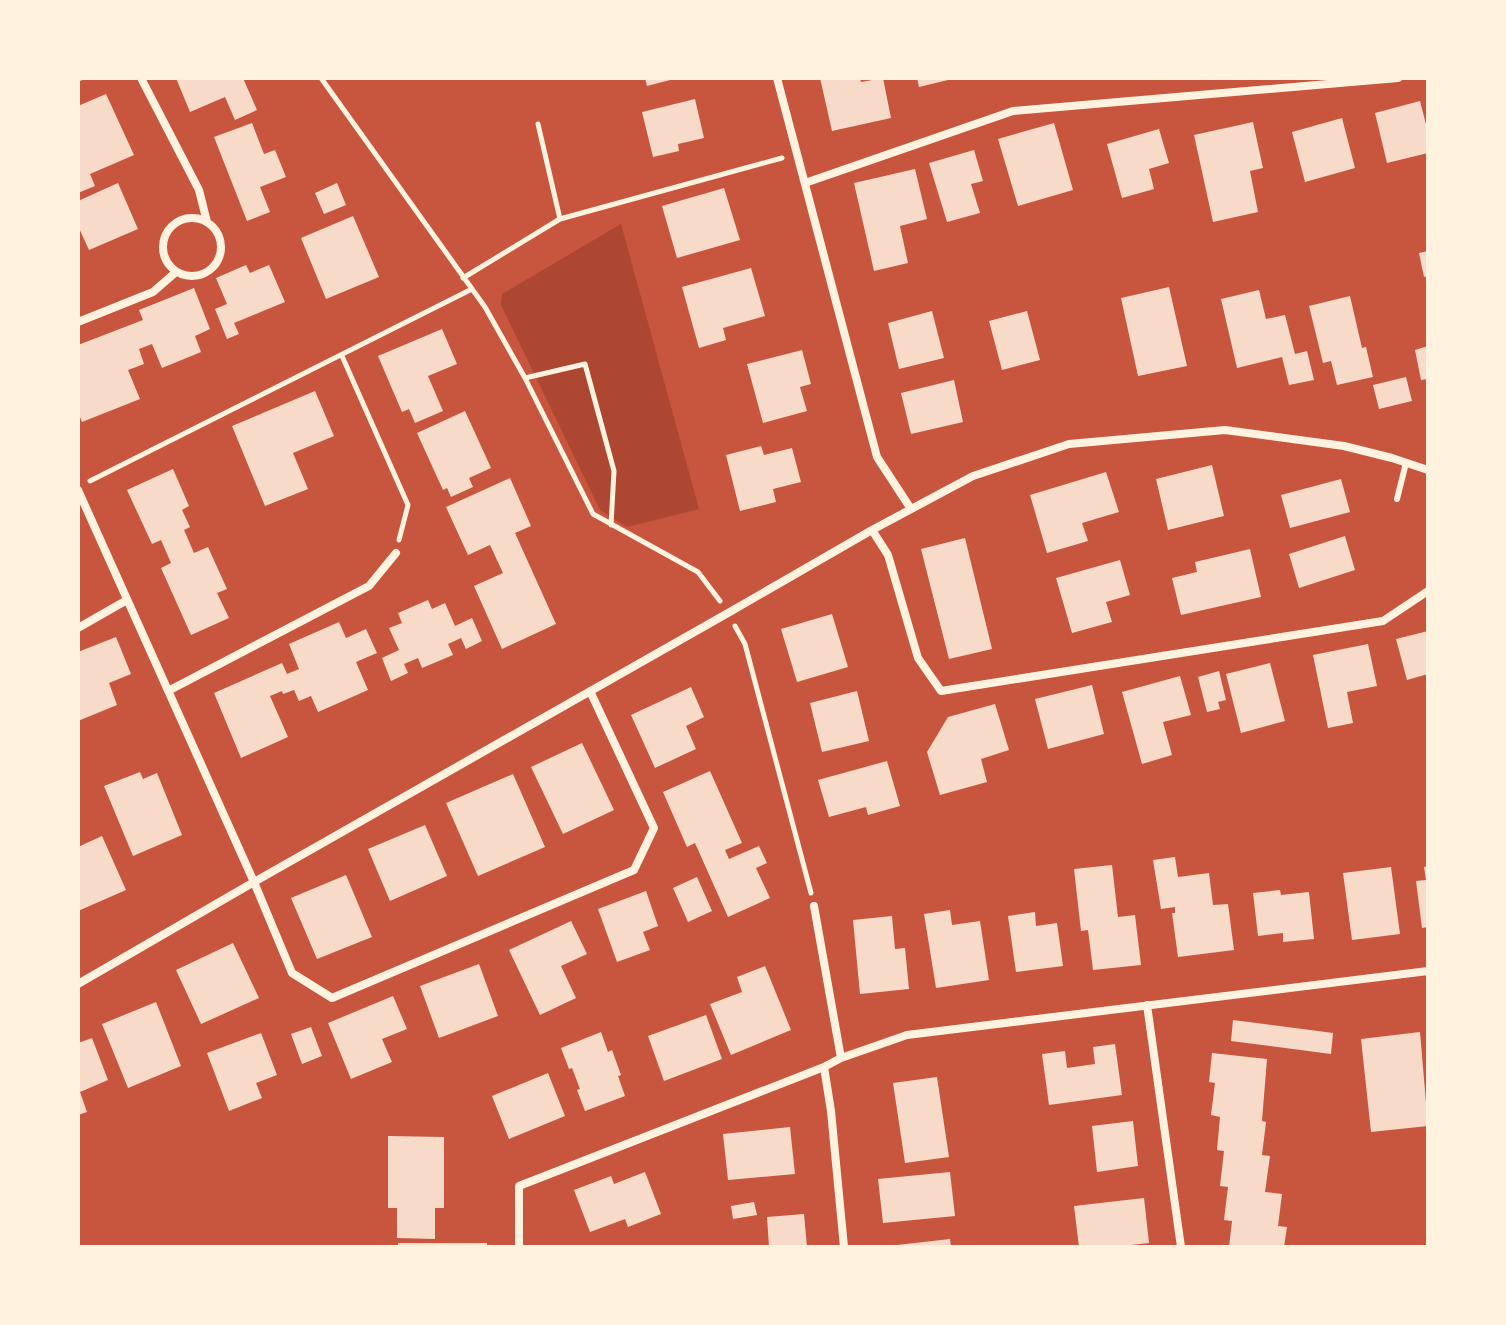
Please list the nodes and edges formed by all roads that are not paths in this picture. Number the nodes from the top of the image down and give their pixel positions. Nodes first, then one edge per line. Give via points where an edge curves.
1 (141, 78) edge
2 (777, 78) edge
3 (1398, 78) edge
4 (805, 183) junction
5 (207, 222) junction
6 (176, 272) junction
7 (78, 322) edge
8 (1406, 463) junction
9 (1428, 470) edge
10 (78, 489) edge
11 (1397, 499) dead end
12 (911, 509) junction
13 (872, 530) junction
14 (396, 553) road end
15 (1428, 591) edge
16 (127, 600) junction
17 (78, 628) edge
18 (168, 691) junction
19 (590, 691) junction
20 (254, 882) junction
21 (814, 906) road end
22 (1428, 971) edge
23 (78, 984) edge
24 (1147, 1005) junction
25 (841, 1058) junction
26 (824, 1067) junction
27 (519, 1247) edge
28 (844, 1247) edge
29 (1181, 1247) edge

1 - 5 street via 199,190
2 - 4 street
3 - 4 street via 1013,111
4 - 12 street via 877,457
5 - 6 street via 187,219 169,229 163,250
5 - 6 street via 218,235 219,258 200,275
6 - 7 street via 153,292
8 - 9 street
8 - 11 lane
8 - 12 street via 1344,446 1225,430 1069,444 973,476
10 - 16 street
12 - 13 street
13 - 15 street via 888,555 918,658 941,691 1383,621
13 - 19 street
14 - 18 street via 369,586
16 - 17 street
16 - 18 street
18 - 20 street
19 - 20 street
19 - 20 street via 654,828 634,870 332,998 292,973
20 - 23 street
21 - 25 street
22 - 24 street
24 - 25 street via 907,1035
24 - 29 street
25 - 26 street
26 - 27 street via 519,1186
26 - 28 street

